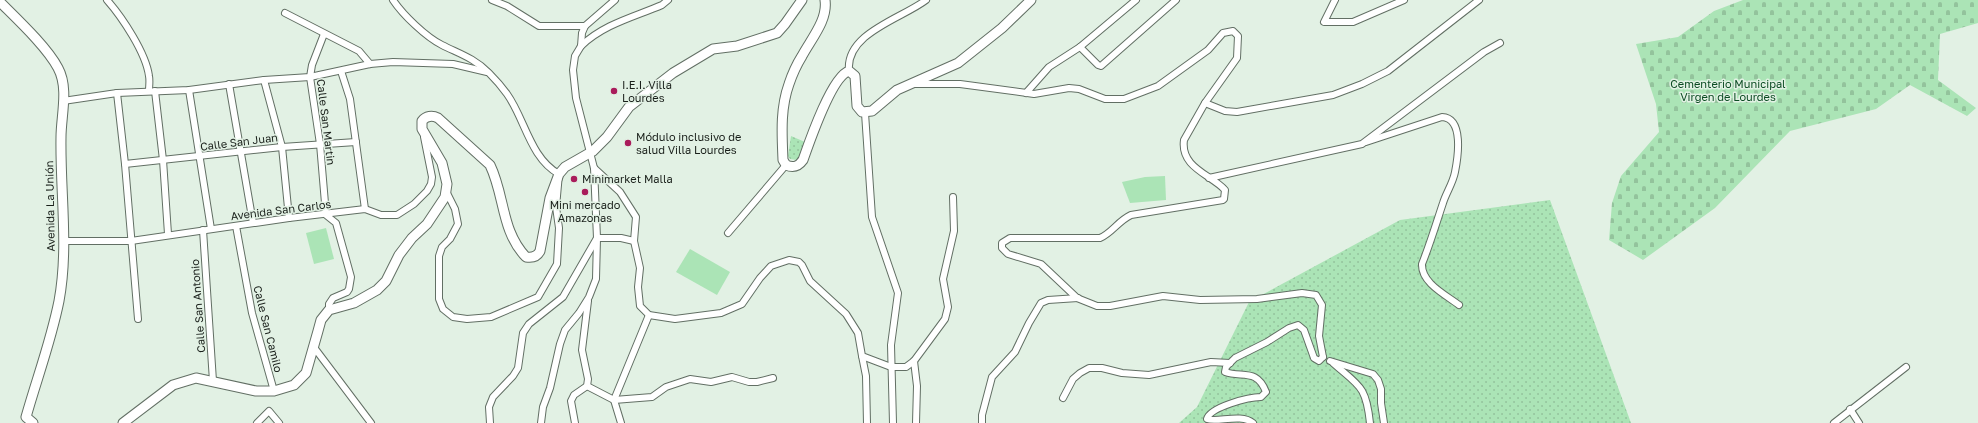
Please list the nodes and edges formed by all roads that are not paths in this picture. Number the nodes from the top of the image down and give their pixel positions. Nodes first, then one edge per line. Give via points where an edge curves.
1 (107, 0) edge
2 (393, 0) edge
3 (492, 0) edge
4 (616, 0) edge
5 (668, 0) edge
6 (802, 0) edge
7 (825, 0) edge
8 (926, 0) edge
9 (1031, 0) edge
10 (1136, 0) edge
11 (1176, 0) edge
12 (1335, 0) edge
13 (1404, 0) edge
14 (1480, 0) edge
15 (0, 2) edge
16 (285, 13) dead end
17 (585, 26) junction
18 (324, 34) junction
19 (1500, 43) dead end
20 (581, 46) junction
21 (1080, 47) junction
22 (370, 64) junction
23 (341, 71) junction
24 (849, 71) junction
25 (488, 72) junction
26 (310, 77) junction
27 (264, 80) junction
28 (229, 84) junction
29 (910, 84) junction
30 (189, 90) junction
31 (152, 91) junction
32 (117, 93) junction
33 (1026, 93) junction
34 (63, 101) junction
35 (1206, 103) junction
36 (865, 113) junction
37 (422, 129) junction
38 (356, 142) junction
39 (320, 144) junction
40 (1362, 144) junction
41 (282, 147) junction
42 (241, 153) junction
43 (590, 153) junction
44 (200, 157) junction
45 (163, 160) junction
46 (125, 164) junction
47 (786, 165) junction
48 (594, 168) junction
49 (559, 174) junction
50 (1209, 178) junction
51 (447, 193) junction
52 (952, 198) dead end
53 (365, 209) junction
54 (326, 214) junction
55 (289, 218) junction
56 (253, 223) junction
57 (236, 226) junction
58 (211, 229) junction
59 (203, 230) junction
60 (728, 233) dead end
61 (168, 234) junction
62 (597, 238) junction
63 (64, 241) junction
64 (131, 241) junction
65 (634, 241) junction
66 (589, 297) junction
67 (1078, 298) junction
68 (1459, 306) dead end
69 (329, 310) junction
70 (649, 315) junction
71 (138, 319) dead end
72 (314, 346) junction
73 (862, 356) junction
74 (1323, 357) junction
75 (914, 361) junction
76 (1330, 361) junction
77 (1230, 363) junction
78 (891, 367) junction
79 (1906, 367) dead end
80 (773, 378) dead end
81 (213, 381) junction
82 (586, 386) junction
83 (274, 391) junction
84 (1063, 398) dead end
85 (614, 400) junction
86 (1850, 409) junction
87 (33, 423) edge
88 (123, 423) edge
89 (257, 423) edge
90 (279, 423) edge
91 (371, 423) edge
92 (490, 423) edge
93 (541, 423) edge
94 (575, 423) edge
95 (621, 423) edge
96 (867, 423) edge
97 (893, 423) edge
98 (916, 423) edge
99 (982, 423) edge
100 (1253, 423) edge
101 (1370, 423) edge
102 (1384, 423) edge
103 (1834, 423) edge
104 (1859, 423) edge

1 - 31 street via 125,23 146,64
2 - 25 street via 412,22 441,45 475,60
3 - 17 street via 507,6 539,26
4 - 17 street
5 - 20 street via 662,5 604,29
6 - 43 main road via 777,33 737,46 713,49 662,81 629,107 607,137
7 - 47 main road via 826,7 815,35 801,56 789,84 782,111 783,160
8 - 24 street via 862,39 851,55
9 - 29 main road via 1002,28 958,63
10 - 21 street
11 - 21 street via 1101,66
12 - 13 street via 1324,22 1354,22
14 - 35 street via 1388,71 1332,95 1237,112 1225,111
15 - 34 main road, Avenida La Unión via 44,49 58,68 63,83
16 - 18 street
17 - 20 street
18 - 22 street via 359,51
18 - 26 street, Calle San Martin
19 - 40 street via 1484,52
20 - 43 street via 575,56 573,70 576,98
21 - 33 street via 1049,67
22 - 23 street
22 - 25 street via 453,64
23 - 26 street
23 - 38 street via 350,99
24 - 36 main road via 856,80 857,106
24 - 47 main road via 843,74 833,88 803,160 797,166
25 - 49 street via 507,94 544,164
26 - 27 street
26 - 39 street, Calle San Martin
27 - 28 street
27 - 41 street
28 - 30 street
28 - 42 street
29 - 33 street via 960,84
29 - 36 main road via 896,90 872,112
30 - 31 street
30 - 44 street
31 - 32 street
31 - 45 street
32 - 34 street
32 - 46 street
33 - 35 street via 1069,88 1105,99 1124,99 1158,86 1208,50 1223,33 1233,31 1238,36 1237,58
34 - 63 main road, Avenida La Unión via 61,137
35 - 50 street via 1184,140 1183,147 1198,172
36 - 78 street via 872,217 898,293 891,345
37 - 49 main road via 423,120 429,116 437,117 490,165 510,233 516,247 526,257 533,258 540,251 549,204
37 - 51 main road via 442,163
37 - 53 street, Avenida San Carlos via 432,177 427,191 414,204 397,215 381,215
38 - 39 street, Calle San Juan
38 - 53 street
39 - 41 street, Calle San Juan
39 - 54 street, Calle San Martin
40 - 50 street
40 - 68 street via 1442,117 1448,117 1453,122 1457,130 1458,144 1455,173 1443,202 1422,270 1428,281
41 - 42 street, Calle San Juan
41 - 55 street
42 - 44 street, Calle San Juan
42 - 56 street
43 - 48 street
43 - 49 main road via 565,167
44 - 45 street, Calle San Juan
44 - 58 street
45 - 46 street, Calle San Juan
45 - 61 street
46 - 64 street
47 - 60 street
48 - 62 street
48 - 65 street via 620,192 632,208 636,217
49 - 51 street via 556,207 559,228 557,264 538,297 491,317 453,317 443,309 439,299 439,256 442,247 458,224 455,209
50 - 67 street via 1225,190 1222,200 1131,215 1100,238 1010,238 1002,243 1002,248 1008,254 1041,264
51 - 69 main road via 431,220 398,255 386,281 377,290 354,303
52 - 75 street via 954,231 943,279 948,307 945,319
53 - 54 street, Avenida San Carlos
54 - 55 street, Avenida San Carlos
54 - 69 street via 336,223 351,277 347,292 333,298
55 - 56 street, Avenida San Carlos
56 - 57 street, Avenida San Carlos
57 - 58 street, Avenida San Carlos
57 - 83 street, Calle San Camilo via 252,313
58 - 59 street, Avenida San Carlos
59 - 61 street, Avenida San Carlos
59 - 81 street, Calle San Antonio
61 - 64 street, Avenida San Carlos
62 - 65 street
62 - 66 street via 596,279
62 - 92 street via 563,297 529,324 523,333 518,368 493,397 489,407
63 - 64 street, Avenida San Carlos
63 - 87 main road, Avenida La Unión via 59,300 46,355 26,417
64 - 71 street
65 - 70 street via 640,268 640,306
66 - 82 street via 582,350 588,379
66 - 93 street via 565,330 543,407
67 - 74 street via 1098,306 1110,306 1163,296 1200,300 1257,299 1310,293 1319,297 1322,305 1319,336
67 - 99 street via 1048,300 1039,306 1015,352 992,377
69 - 72 main road via 322,320
70 - 73 street via 675,320 721,313 742,304 771,266 789,260 799,262 810,281 846,314 858,333
70 - 85 street
72 - 83 main road via 306,374 294,385
72 - 91 street
73 - 78 street
73 - 96 street via 866,376
74 - 76 street
74 - 77 street via 1319,360 1314,358 1304,330 1298,325
75 - 78 street via 906,367
75 - 98 street via 917,386
76 - 101 street via 1359,384 1364,392
76 - 102 street via 1373,374 1381,389
77 - 84 street via 1211,362 1149,375 1122,374 1102,368 1089,368 1073,379
77 - 100 street via 1225,373 1240,373 1256,378 1264,385 1266,392 1261,397 1253,397 1217,409 1211,412 1207,419 1212,422 1240,419
78 - 97 street
79 - 86 street
80 - 85 street via 749,382 732,376 711,382 690,379 666,387 652,397
81 - 83 main road via 256,391
81 - 88 main road via 196,378 173,385
82 - 85 street
82 - 94 street via 571,401
85 - 95 street
86 - 103 street
86 - 104 street
89 - 90 street via 269,411

